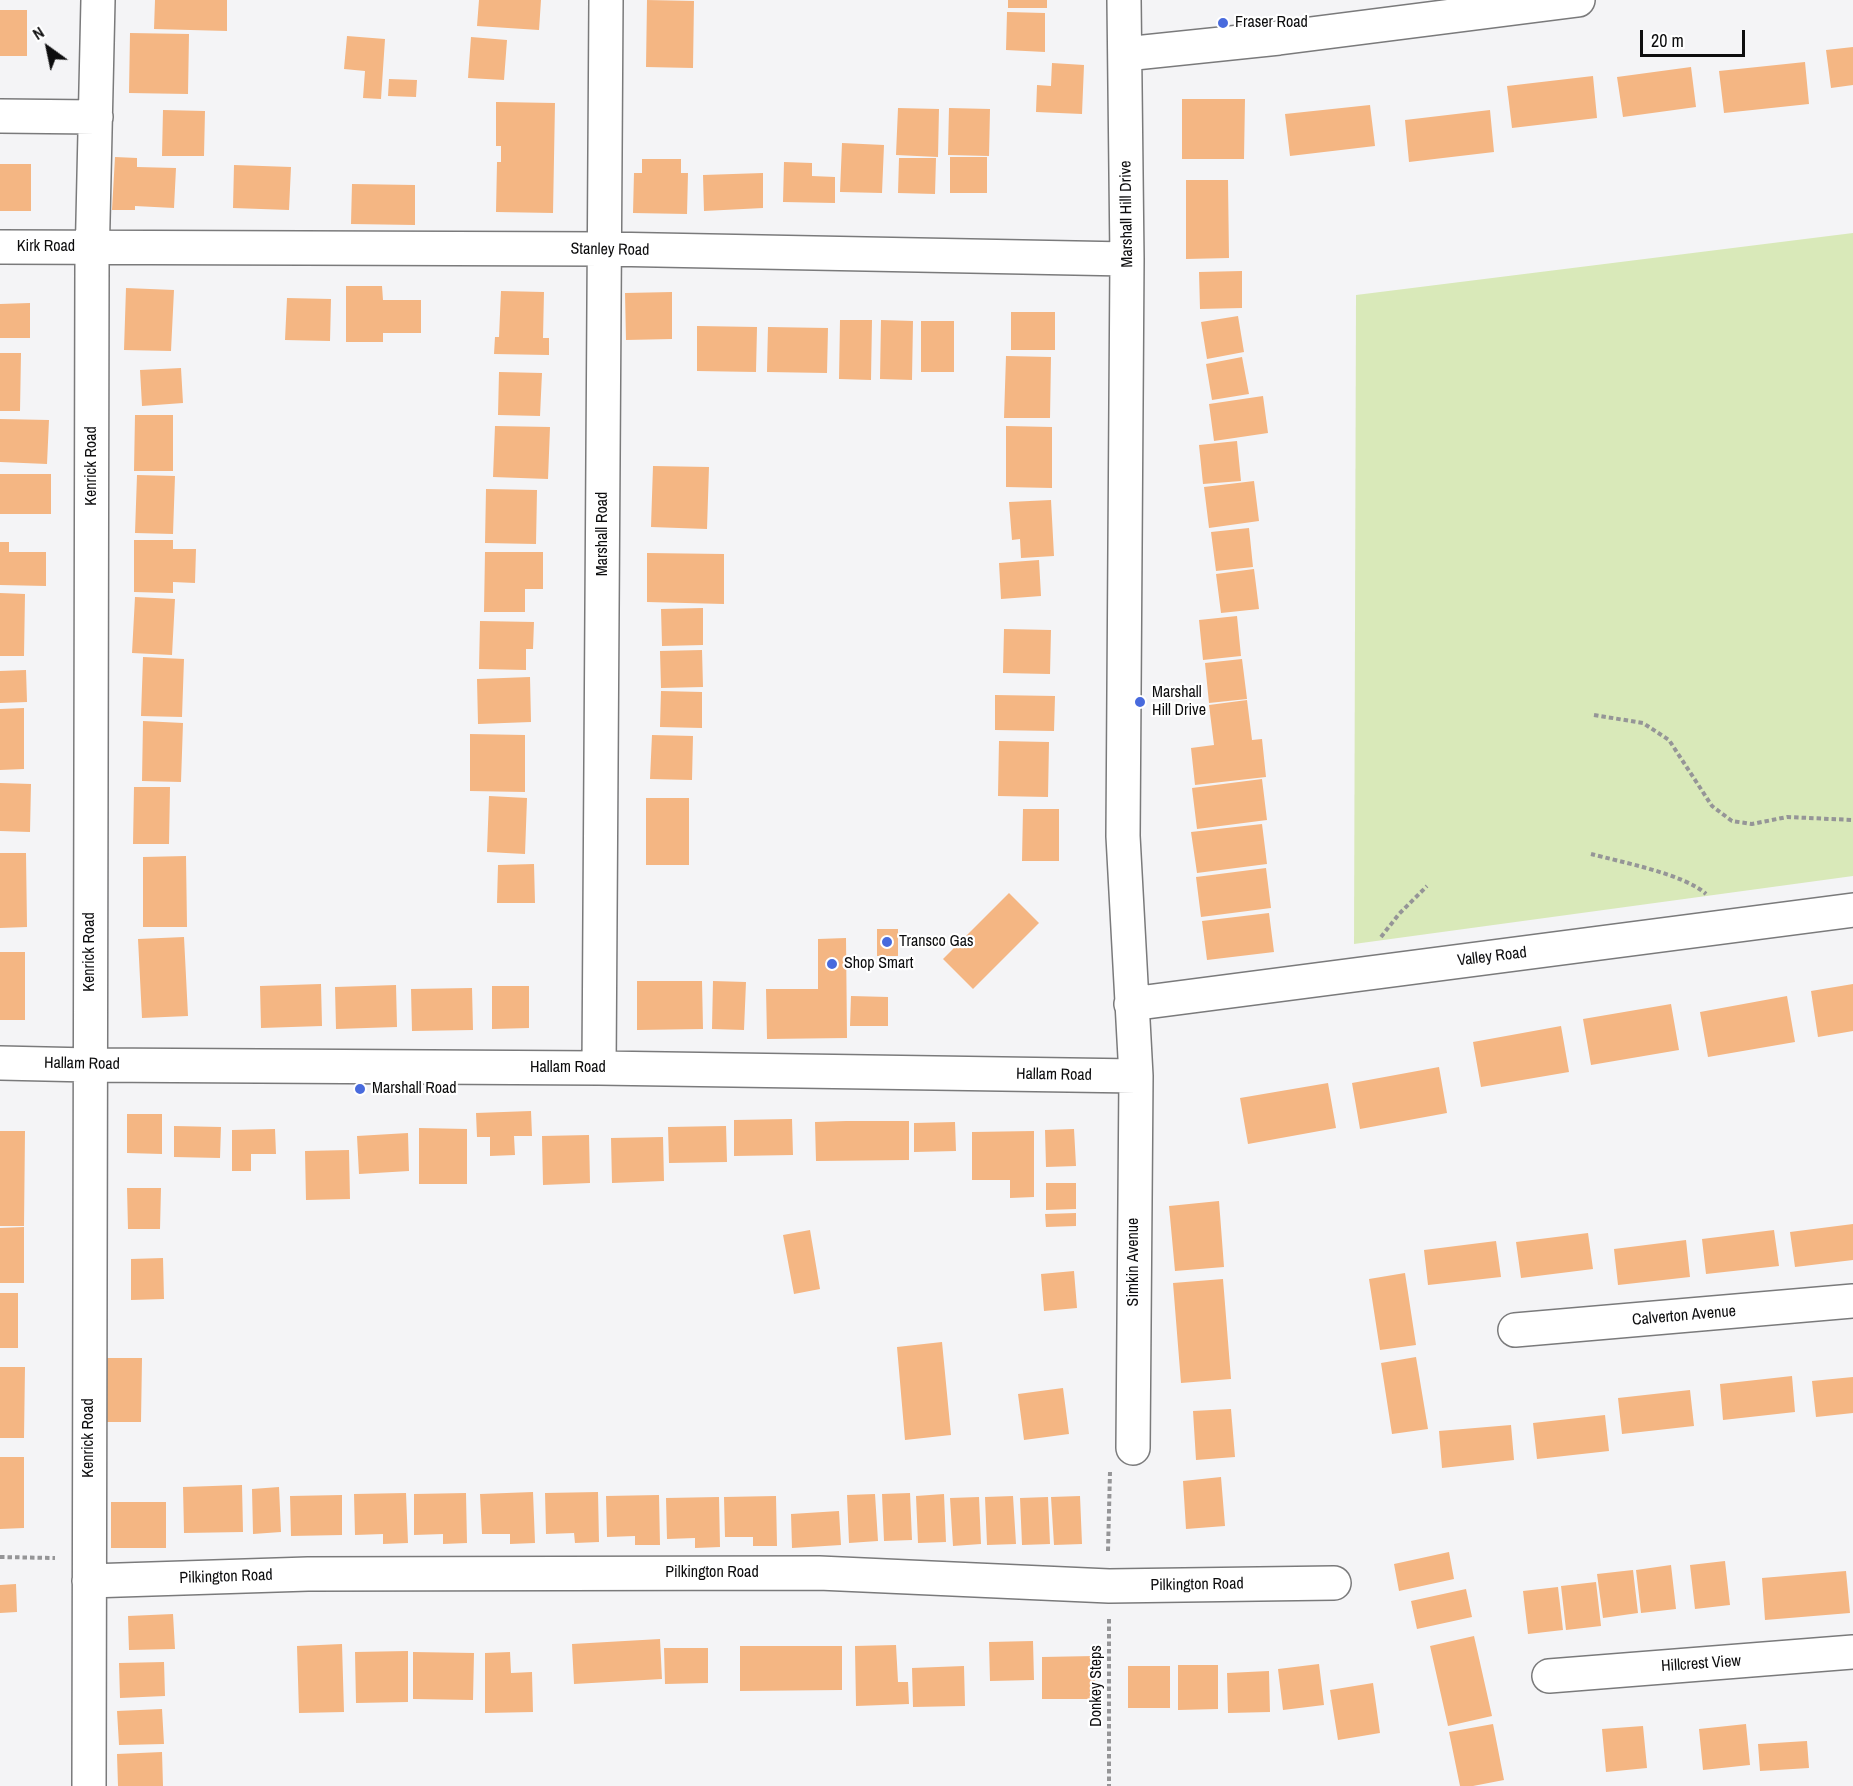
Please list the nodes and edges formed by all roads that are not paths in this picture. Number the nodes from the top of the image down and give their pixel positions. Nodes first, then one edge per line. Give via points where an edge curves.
1 (98, 0) edge
2 (606, 0) edge
3 (1124, 0) edge
4 (1578, 0) edge
5 (1125, 54) junction
6 (0, 116) edge
7 (96, 117) junction
8 (0, 247) edge
9 (93, 247) junction
10 (605, 249) junction
11 (1127, 259) junction
12 (1853, 910) edge
13 (1131, 1004) junction
14 (0, 1063) edge
15 (90, 1065) junction
16 (599, 1068) junction
17 (1136, 1076) junction
18 (1853, 1301) edge
19 (1515, 1330) dead end
20 (1133, 1448) dead end
21 (89, 1570) junction
22 (1335, 1583) dead end
23 (1853, 1652) edge
24 (1549, 1676) dead end
25 (89, 1786) edge

1 - 7 street, Kenrick Road
2 - 10 street, Marshall Road
3 - 5 street, Marshall Hill Drive
4 - 5 street via 1280,39
5 - 11 street, Marshall Hill Drive
6 - 7 street
7 - 9 street, Kenrick Road
8 - 9 street, Kirk Road
9 - 10 street, Stanley Road
9 - 15 street, Kenrick Road
10 - 11 street, Stanley Road
10 - 16 street, Marshall Road
11 - 13 street, Marshall Hill Drive via 1123,836
12 - 13 street, Valley Road
13 - 17 street, Marshall Hill Drive
14 - 15 street, Hallam Road
15 - 16 street, Hallam Road
15 - 21 street, Kenrick Road
16 - 17 street, Hallam Road
17 - 20 street, Simkin Avenue
18 - 19 street, Calverton Avenue
21 - 22 street, Pilkington Road via 308,1574 1108,1572
21 - 25 street, Kenrick Road
23 - 24 street, Hillcrest View

